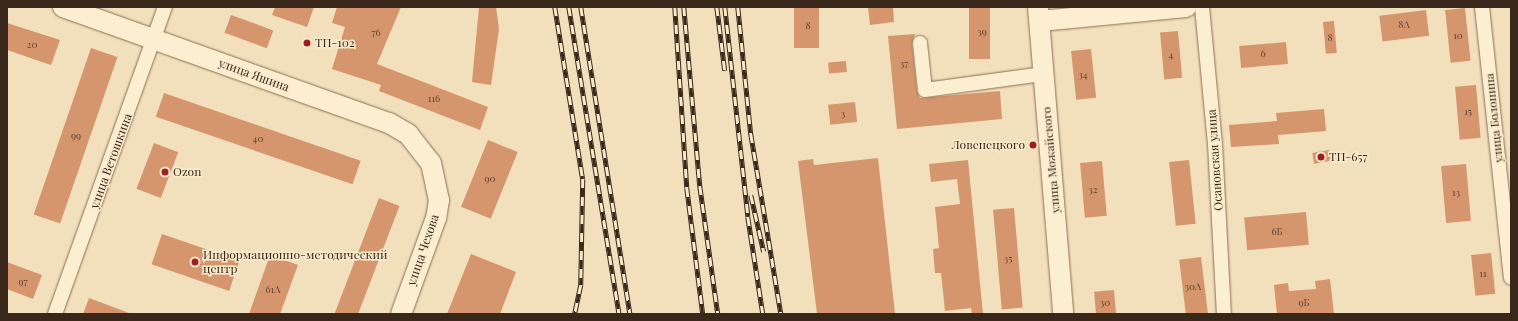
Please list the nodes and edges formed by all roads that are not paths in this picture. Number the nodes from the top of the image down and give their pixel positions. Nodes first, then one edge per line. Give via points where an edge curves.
1 (63, 7) edge
2 (165, 7) edge
3 (1186, 7) edge
4 (1202, 7) edge
5 (1482, 7) edge
6 (1039, 14) edge
7 (154, 39) junction
8 (920, 43) dead end
9 (1044, 74) junction
10 (431, 163) joint
11 (1511, 277) edge
12 (55, 314) edge
13 (401, 314) edge
14 (1063, 314) edge
15 (1224, 314) edge

1 - 7 street, улица Яшина
2 - 7 street, улица Ветошкина
3 - 6 street
4 - 15 street, Осановская улица via 1215,144
5 - 11 street, улица Болонина
6 - 9 street, улица Можайского
7 - 10 street, улица Яшина via 389,122 408,134
7 - 12 street, улица Ветошкина
8 - 9 street via 925,90
9 - 14 street, улица Можайского
10 - 13 street, улица Чехова via 439,200 436,218

